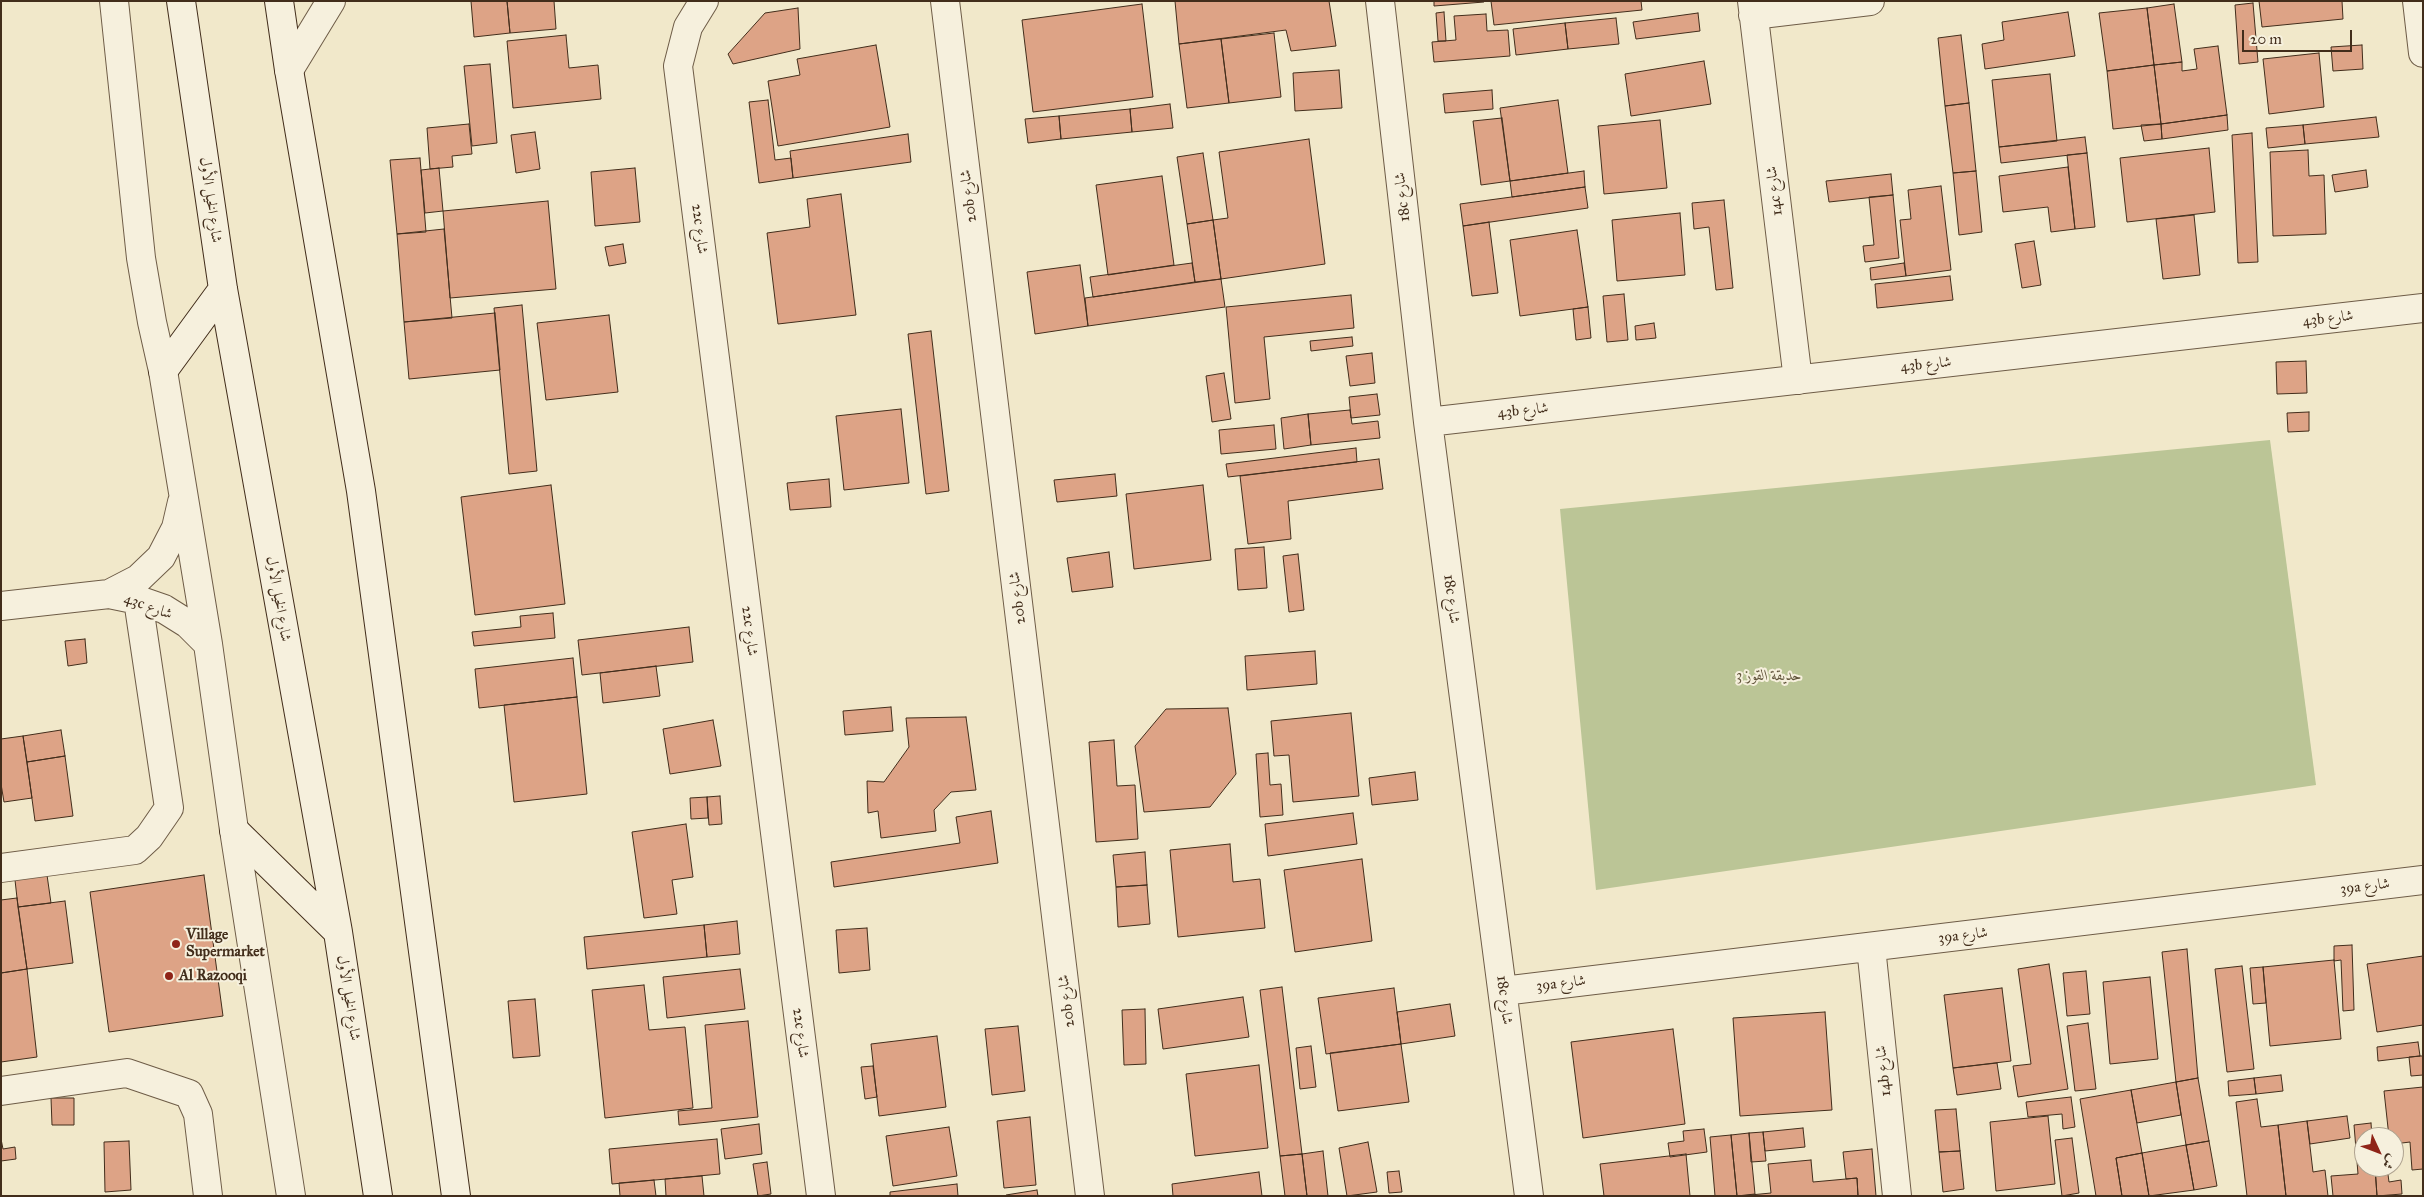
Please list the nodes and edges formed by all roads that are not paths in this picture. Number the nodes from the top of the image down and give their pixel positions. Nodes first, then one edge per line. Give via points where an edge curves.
1 (114, 1) edge
2 (182, 1) edge
3 (279, 1) edge
4 (331, 1) edge
5 (704, 1) edge
6 (945, 1) edge
7 (1380, 1) edge
8 (1870, 1) edge
9 (2417, 1) edge
10 (1752, 8) edge
11 (2423, 53) edge
12 (289, 70) junction
13 (223, 289) junction
14 (2423, 308) edge
15 (164, 371) junction
16 (1798, 380) junction
17 (1428, 422) junction
18 (184, 496) junction
19 (109, 594) junction
20 (138, 600) junction
21 (1, 606) edge
22 (208, 644) junction
23 (234, 830) junction
24 (1, 868) edge
25 (2423, 880) edge
26 (338, 932) junction
27 (1871, 947) junction
28 (1503, 991) junction
29 (1, 1092) edge
30 (208, 1196) edge
31 (291, 1196) edge
32 (378, 1196) edge
33 (456, 1196) edge
34 (821, 1196) edge
35 (1090, 1196) edge
36 (1529, 1196) edge
37 (1897, 1196) edge

1 - 15 street via 142,258
2 - 13 street, شارع الخيل الأول
3 - 12 street
4 - 12 street
5 - 34 street, 22c شارع via 688,27 678,66
6 - 35 street, 20b شارع
7 - 17 street, 18c شارع
8 - 10 street
9 - 11 street
10 - 16 street, 14c شارع
12 - 33 street via 361,491
13 - 15 street
13 - 26 street, شارع الخيل الأول
14 - 16 street, 43b شارع
15 - 18 street
16 - 17 street, 43b شارع
17 - 28 street, 18c شارع
18 - 19 street, 43c شارع via 176,528 161,557 138,579
18 - 22 street
19 - 20 street, 43c شارع
19 - 21 street, 43c شارع
20 - 22 street, 43c شارع via 164,609 188,624
20 - 24 street via 169,808 149,837 135,850
22 - 23 street
23 - 26 street
23 - 31 street
25 - 27 street, 39a شارع
26 - 32 street, شارع الخيل الأول
27 - 28 street, 39a شارع
27 - 37 street, 14b شارع
28 - 36 street, 18c شارع
29 - 30 street via 127,1073 189,1094 198,1114

